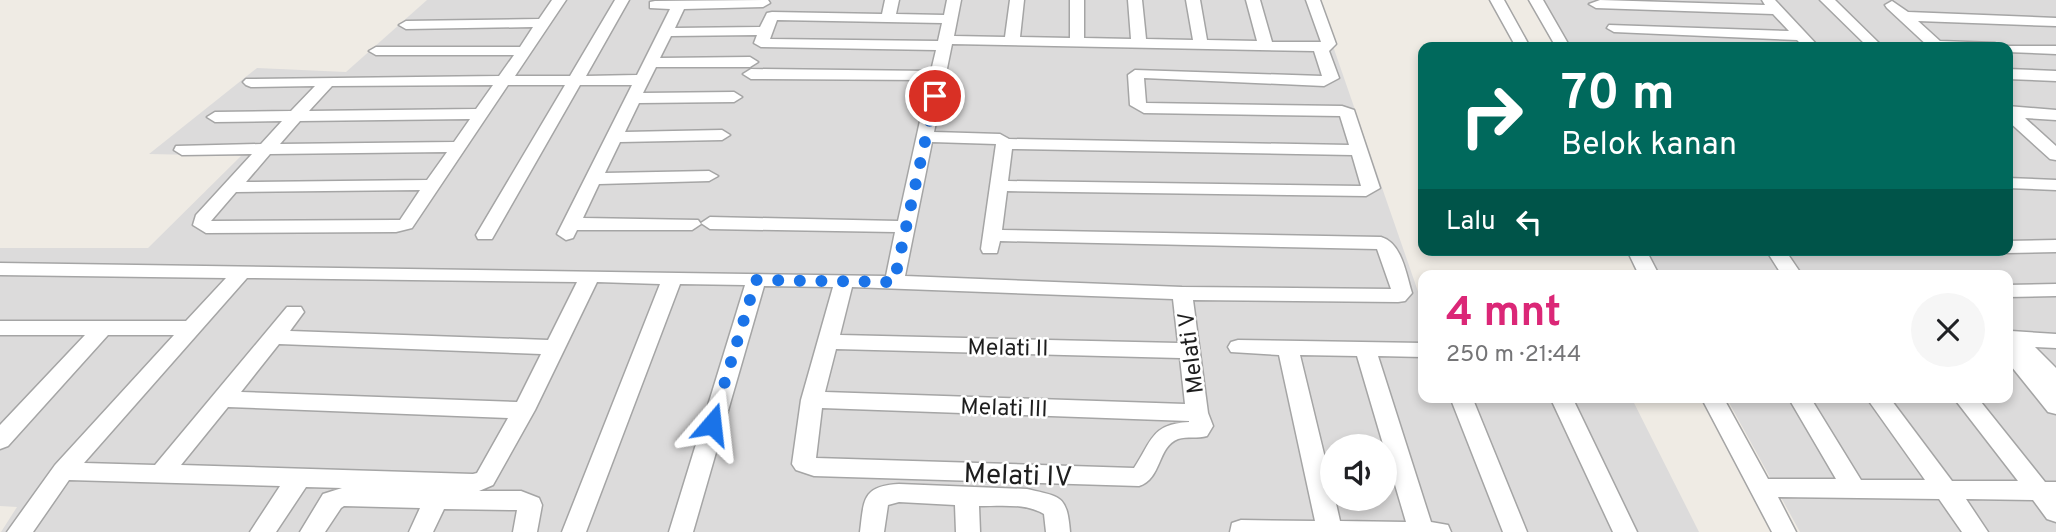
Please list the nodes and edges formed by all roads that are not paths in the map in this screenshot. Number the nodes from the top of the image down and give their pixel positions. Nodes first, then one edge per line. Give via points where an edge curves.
1 (559, 0) edge
2 (622, 0) edge
3 (892, 0) edge
4 (954, 0) edge
5 (1017, 0) edge
6 (1077, 0) edge
7 (1135, 0) edge
8 (1193, 0) edge
9 (1253, 0) edge
10 (1313, 0) edge
11 (1497, 0) edge
12 (1536, 0) edge
13 (1827, 0) edge
14 (1595, 2) edge
15 (763, 3) dead end
16 (655, 5) dead end
17 (679, 5) junction
18 (1772, 5) edge
19 (888, 18) junction
20 (950, 19) junction
21 (2056, 22) edge
22 (543, 23) junction
23 (406, 25) dead end
24 (1614, 28) junction
25 (759, 31) dead end
26 (666, 32) junction
27 (1801, 36) junction
28 (1012, 41) junction
29 (1077, 42) junction
30 (1520, 42) edge
31 (1560, 42) edge
32 (1624, 42) edge
33 (1807, 42) edge
34 (1871, 42) edge
35 (1932, 42) edge
36 (945, 43) junction
37 (1139, 44) junction
38 (1201, 46) junction
39 (1265, 46) junction
40 (1320, 48) junction
41 (2013, 48) edge
42 (2056, 50) edge
43 (376, 51) dead end
44 (524, 51) junction
45 (649, 63) junction
46 (2013, 74) edge
47 (939, 76) junction
48 (2056, 76) edge
49 (575, 80) junction
50 (641, 80) junction
51 (504, 81) junction
52 (251, 82) dead end
53 (327, 82) junction
54 (734, 97) dead end
55 (633, 98) junction
56 (2013, 112) edge
57 (481, 114) junction
58 (2056, 115) edge
59 (296, 116) junction
60 (2013, 116) edge
61 (215, 117) dead end
62 (722, 135) dead end
63 (615, 137) junction
64 (927, 137) junction
65 (1004, 144) junction
66 (458, 147) junction
67 (265, 149) junction
68 (182, 150) dead end
69 (1359, 150) junction
70 (2055, 153) edge
71 (709, 176) dead end
72 (593, 179) junction
73 (2013, 180) edge
74 (433, 185) junction
75 (2056, 185) edge
76 (999, 186) junction
77 (231, 187) junction
78 (906, 227) junction
79 (485, 235) dead end
80 (2056, 246) edge
81 (2013, 247) edge
82 (0, 269) edge
83 (243, 271) junction
84 (590, 276) junction
85 (672, 278) junction
86 (756, 280) junction
87 (844, 282) junction
88 (894, 282) junction
89 (2056, 290) edge
90 (2013, 291) edge
91 (1182, 293) junction
92 (294, 312) dead end
93 (0, 328) edge
94 (191, 328) junction
95 (102, 329) junction
96 (272, 337) junction
97 (2056, 341) edge
98 (825, 342) junction
99 (2013, 343) edge
100 (2013, 344) edge
101 (2013, 344) edge
102 (1238, 346) dead end
103 (554, 347) junction
104 (1288, 348) junction
105 (1365, 349) junction
106 (1418, 350) edge
107 (1190, 351) junction
108 (2056, 382) edge
109 (223, 398) junction
110 (812, 400) junction
111 (1463, 403) edge
112 (1564, 403) edge
113 (1716, 403) edge
114 (1803, 403) edge
115 (1881, 403) edge
116 (1969, 403) edge
117 (2056, 406) edge
118 (524, 410) junction
119 (1197, 413) junction
120 (0, 440) edge
121 (62, 471) junction
122 (161, 474) junction
123 (299, 478) junction
124 (1759, 488) junction
125 (1855, 489) junction
126 (1944, 490) junction
127 (2048, 491) edge
128 (967, 495) junction
129 (436, 499) junction
130 (2056, 512) edge
131 (1241, 530) dead end
132 (1330, 531) edge
133 (19, 532) edge
134 (262, 532) edge
135 (312, 532) edge
136 (421, 532) edge
137 (525, 532) edge
138 (574, 532) edge
139 (681, 532) edge
140 (872, 532) edge
141 (968, 532) edge
142 (1058, 532) edge
143 (1422, 532) edge
144 (1439, 532) edge
145 (1515, 532) edge
146 (1625, 532) edge
147 (1784, 532) edge
148 (1976, 532) edge

1 - 22 street
2 - 49 street
3 - 19 street
4 - 20 street
5 - 28 street
6 - 29 street
7 - 37 street
8 - 38 street
9 - 39 street
10 - 40 street via 1329,44
11 - 30 street
12 - 31 street
13 - 34 street
14 - 18 street
14 - 24 street
15 - 17 street
16 - 17 street
17 - 26 street
18 - 27 street
19 - 20 street
19 - 36 street via 772,16 761,43
20 - 36 street
21 - 35 street via 1897,10
22 - 23 street
22 - 44 street
24 - 27 street
24 - 32 street
25 - 26 street
26 - 45 street
27 - 33 street
28 - 29 street
28 - 36 street
29 - 37 street
36 - 47 street
37 - 38 street
38 - 39 street
39 - 40 street
40 - 69 street via 1331,78 1324,81 1140,73 1136,75 1138,105 1342,111 1348,113
41 - 42 street
43 - 44 street
44 - 51 street
45 - 47 street
45 - 50 street
46 - 48 street
47 - 64 street
49 - 50 street
49 - 51 street
49 - 79 street
50 - 55 street
51 - 53 street
51 - 57 street
52 - 53 street
53 - 59 street
54 - 55 street
55 - 63 street
56 - 58 street
57 - 59 street
57 - 66 street
59 - 61 street
59 - 67 street
60 - 70 street
62 - 63 street
63 - 72 street
64 - 65 street via 993,136
64 - 78 street
65 - 69 street
65 - 76 street
66 - 67 street
66 - 74 street
67 - 68 street
67 - 77 street
69 - 76 street via 1370,190
71 - 72 street
72 - 78 street via 569,229 701,224
73 - 75 street
74 - 77 street
74 - 77 street via 406,224 399,226 202,225 202,219
76 - 91 street via 992,242 1381,243 1387,247 1402,293
78 - 88 street
80 - 81 street
82 - 83 street
83 - 84 street
83 - 94 street
84 - 85 street
84 - 103 street
85 - 86 street
85 - 138 street
86 - 87 street
86 - 139 street
87 - 88 street
87 - 98 street
88 - 91 street
89 - 90 street
91 - 107 street, Melati V
92 - 96 street
93 - 95 street
94 - 95 street
94 - 121 street
95 - 120 street
96 - 103 street
96 - 109 street
97 - 99 street
98 - 107 street, Melati II
98 - 110 street
100 - 108 street
101 - 117 street
102 - 104 street
103 - 118 street
104 - 105 street
104 - 132 street
105 - 106 street
105 - 143 street
107 - 119 street, Melati V
109 - 118 street
109 - 122 street
110 - 119 street, Melati III
110 - 119 street, Melati IV via 804,464 814,467 1133,478 1144,474 1163,437 1172,431 1199,430
111 - 145 street
112 - 146 street
113 - 124 street
114 - 125 street
115 - 126 street
116 - 127 street
118 - 123 street via 490,474 474,483
121 - 122 street
121 - 133 street
122 - 123 street
123 - 134 street
124 - 125 street
124 - 147 street
125 - 126 street
126 - 127 street
126 - 148 street
127 - 130 street
128 - 140 street via 883,494 876,502
128 - 141 street
128 - 142 street via 1046,503 1056,509
129 - 135 street via 344,497 332,501
129 - 136 street
129 - 137 street via 520,500 530,505
131 - 132 street
132 - 143 street
143 - 144 street

